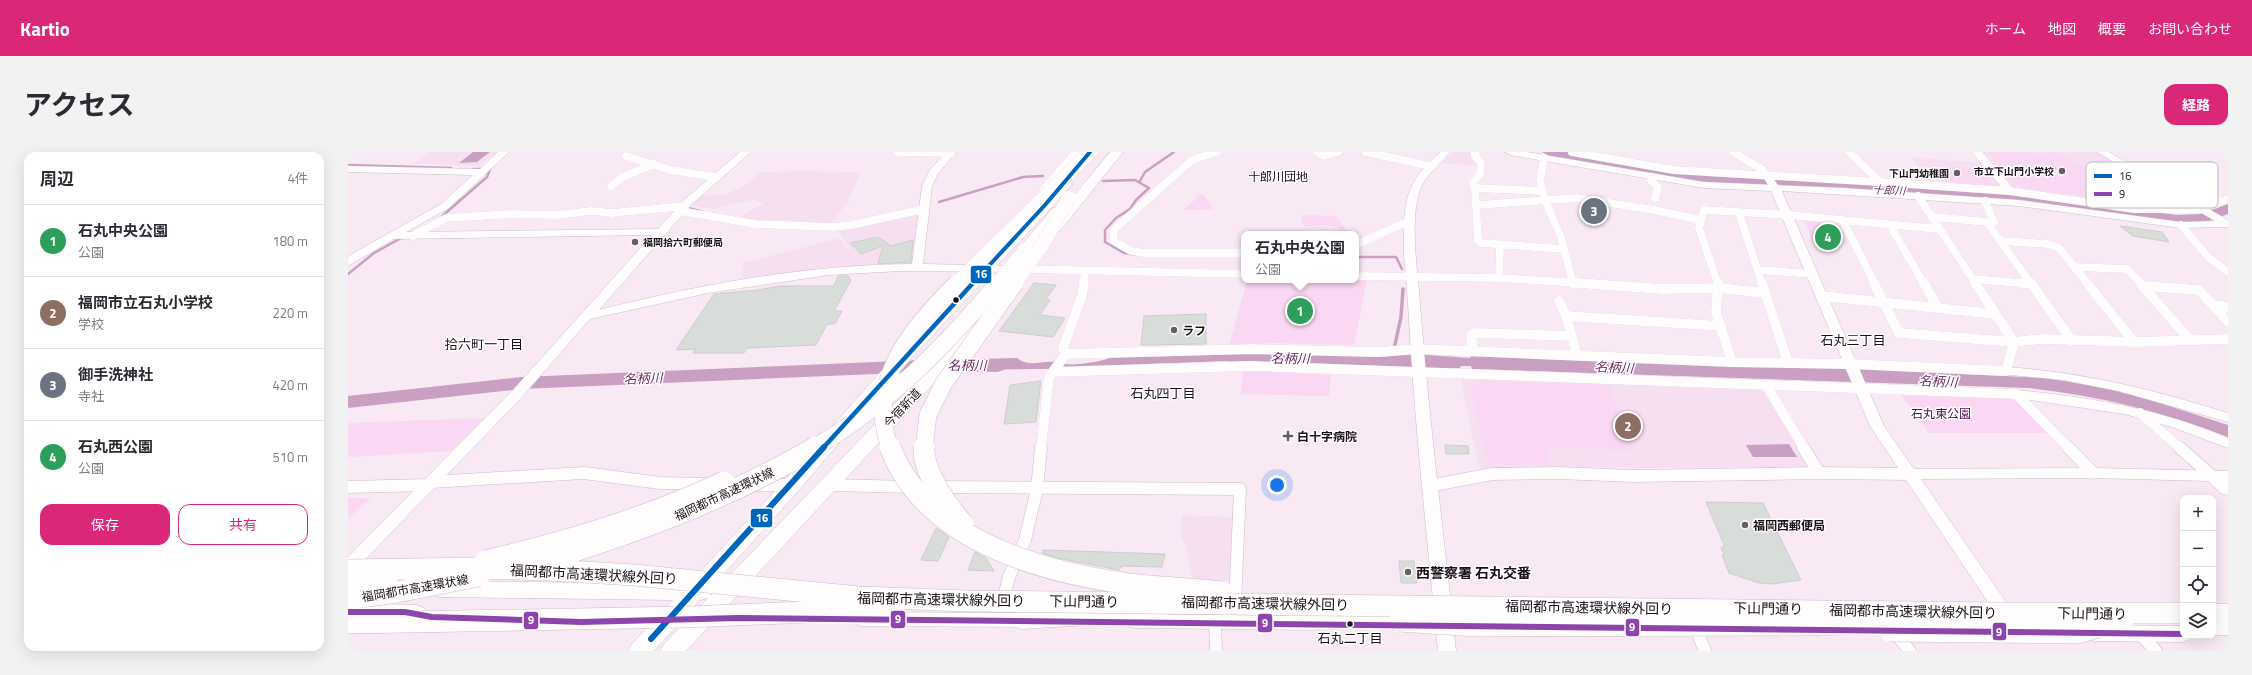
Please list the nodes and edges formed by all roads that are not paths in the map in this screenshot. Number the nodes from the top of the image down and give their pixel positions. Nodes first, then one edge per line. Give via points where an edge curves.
1 (504, 152) edge
2 (746, 152) edge
3 (898, 152) edge
4 (951, 152) edge
5 (1076, 152) edge
6 (1082, 152) edge
7 (1090, 152) edge
8 (1095, 152) edge
9 (1110, 152) edge
10 (1117, 152) edge
11 (1218, 152) edge
12 (1317, 152) edge
13 (1338, 152) edge
14 (1366, 152) edge
15 (1445, 152) edge
16 (1475, 152) edge
17 (1510, 152) edge
18 (1572, 152) edge
19 (1733, 152) edge
20 (1849, 152) edge
21 (1977, 152) edge
22 (2102, 152) edge
23 (1602, 154) edge
24 (626, 156) dead end
25 (1544, 158) junction
26 (2119, 162) edge
27 (654, 164) junction
28 (1430, 166) junction
29 (1595, 167) junction
30 (348, 168) edge
31 (484, 169) junction
32 (1768, 175) junction
33 (715, 177) junction
34 (1652, 177) junction
35 (1880, 182) junction
36 (1904, 183) junction
37 (611, 186) dead end
38 (1475, 188) junction
39 (1775, 188) junction
40 (1542, 191) junction
41 (2010, 191) junction
42 (1915, 196) junction
43 (1069, 198) junction
44 (1655, 198) dead end
45 (2228, 199) edge
46 (1984, 200) junction
47 (1545, 201) junction
48 (2086, 202) edge
49 (2218, 202) edge
50 (1478, 205) junction
51 (683, 208) junction
52 (2128, 208) edge
53 (2202, 208) edge
54 (924, 209) junction
55 (2199, 209) junction
56 (1040, 212) junction
57 (1739, 213) junction
58 (1788, 215) junction
59 (1933, 217) junction
60 (1701, 220) junction
61 (1843, 221) junction
62 (1987, 222) junction
63 (1411, 224) junction
64 (2228, 224) edge
65 (1890, 225) junction
66 (2181, 225) junction
67 (1939, 229) junction
68 (660, 232) junction
69 (403, 236) junction
70 (2000, 241) junction
71 (1359, 244) edge
72 (1500, 245) junction
73 (1563, 249) junction
74 (1241, 253) edge
75 (1014, 256) junction
76 (348, 263) edge
77 (917, 268) junction
78 (987, 268) junction
79 (2075, 268) junction
80 (1758, 270) junction
81 (1085, 272) junction
82 (2228, 272) edge
83 (1241, 274) edge
84 (1813, 274) junction
85 (1359, 276) edge
86 (1412, 277) junction
87 (1499, 278) junction
88 (1973, 279) junction
89 (1573, 284) junction
90 (2031, 284) junction
91 (2142, 286) junction
92 (1718, 288) junction
93 (1765, 293) junction
94 (1822, 296) junction
95 (1559, 301) dead end
96 (1884, 303) junction
97 (2212, 305) junction
98 (2228, 307) edge
99 (1938, 308) junction
100 (1995, 314) junction
101 (588, 316) junction
102 (1566, 316) junction
103 (2228, 322) edge
104 (1720, 326) junction
105 (1572, 336) junction
106 (2228, 339) edge
107 (2190, 340) junction
108 (2072, 341) junction
109 (2014, 342) junction
110 (2134, 342) junction
111 (1265, 349) junction
112 (1417, 349) junction
113 (1472, 351) junction
114 (1066, 354) junction
115 (1577, 355) junction
116 (1732, 362) junction
117 (1788, 363) junction
118 (1851, 364) junction
119 (1265, 367) junction
120 (1420, 371) junction
121 (2006, 371) junction
122 (1053, 372) junction
123 (1766, 385) junction
124 (1861, 387) junction
125 (2016, 394) junction
126 (2140, 413) junction
127 (2228, 418) edge
128 (2228, 443) edge
129 (1819, 473) junction
130 (1910, 474) junction
131 (2093, 474) junction
132 (2212, 476) junction
133 (2228, 476) edge
134 (430, 483) junction
135 (792, 485) junction
136 (829, 485) junction
137 (1429, 486) junction
138 (348, 487) edge
139 (1037, 489) junction
140 (2228, 490) edge
141 (348, 566) edge
142 (348, 570) edge
143 (348, 585) edge
144 (693, 592) junction
145 (726, 593) junction
146 (348, 599) edge
147 (1003, 600) junction
148 (1235, 602) junction
149 (1443, 604) junction
150 (1498, 605) junction
151 (1183, 606) junction
152 (1304, 606) junction
153 (348, 612) edge
154 (2180, 614) edge
155 (2216, 614) edge
156 (2228, 614) edge
157 (2180, 615) edge
158 (702, 620) junction
159 (1021, 620) junction
160 (668, 621) junction
161 (2010, 621) junction
162 (1215, 622) junction
163 (348, 623) edge
164 (2141, 623) junction
165 (1444, 624) junction
166 (2180, 625) edge
167 (2216, 626) edge
168 (2228, 626) edge
169 (1696, 629) junction
170 (1894, 632) junction
171 (2180, 633) edge
172 (2216, 634) edge
173 (2228, 634) edge
174 (640, 651) edge
175 (672, 651) edge
176 (1216, 651) edge
177 (1447, 651) edge
178 (1705, 651) edge
179 (1910, 651) edge
180 (2156, 651) edge

1 - 31 street
2 - 33 street
3 - 4 street
4 - 54 street via 933,173 927,186
5 - 75 street via 1039,195
6 - 56 highway
7 - 56 highway, 今宿新道
7 - 152 highway, bridge via 929,312 896,357 886,388 883,411 888,443 897,464 911,485 939,515 987,544 1028,561 1081,576 1117,582 1210,591
8 - 75 highway
9 - 43 highway
10 - 75 highway, 今宿新道
11 - 74 street via 1192,160 1118,226 1113,232 1114,241 1126,249 1145,253
12 - 13 street via 1328,156
14 - 28 street
15 - 28 street
16 - 38 street via 1474,156 1481,163 1480,175 1473,182
17 - 25 street
18 - 23 street
19 - 32 street via 1757,165
20 - 35 street
21 - 41 street
22 - 26 street
23 - 29 street
23 - 32 street via 1674,170
24 - 27 street
25 - 29 street
25 - 40 street via 1540,181
27 - 33 street via 670,170
27 - 37 street via 623,177
28 - 63 street via 1415,190
29 - 34 street
30 - 31 street
31 - 69 street via 445,206
32 - 35 street
32 - 39 street
33 - 51 street
34 - 39 street via 1704,185
34 - 44 street via 1651,180 1658,188
35 - 36 street
36 - 41 street
36 - 42 street
38 - 40 street
38 - 50 street
39 - 42 street
39 - 58 street
40 - 47 street
41 - 48 street
42 - 46 street
42 - 59 street
43 - 75 highway, bridge
43 - 151 highway, bridge via 1042,245 944,383 932,405 925,431 924,451 932,479 949,509 967,529 1021,563 1048,574
45 - 49 street
46 - 62 street via 1994,222
46 - 66 street
47 - 50 street via 1526,200
47 - 60 street via 1577,198
47 - 73 street via 1561,237
50 - 72 street via 1474,226 1478,241
51 - 54 street via 755,224 833,227
51 - 68 street
51 - 69 street via 612,213 591,211 446,218
52 - 55 street
53 - 55 street
54 - 77 street
55 - 64 street
56 - 75 highway, 今宿新道
57 - 58 street
57 - 60 street via 1704,210
57 - 80 street
58 - 61 street
58 - 84 street
59 - 62 street
59 - 67 street
60 - 92 street via 1699,228
61 - 65 street
61 - 96 street
62 - 70 street
63 - 71 street via 1402,224
63 - 86 street
64 - 66 street
65 - 67 street
65 - 99 street
66 - 82 street via 2208,257
67 - 88 street
68 - 69 street
68 - 101 street
69 - 76 street via 361,253
70 - 79 street via 2048,244 2059,248
70 - 90 street
72 - 73 street
72 - 87 street
73 - 89 street
75 - 78 highway, 今宿新道
75 - 78 street
75 - 81 street
75 - 136 highway, 今宿新道 via 947,358
75 - 143 highway, bridge via 901,370 849,411 787,450 752,468 678,502 582,537 466,566
75 - 146 highway, 福岡都市高速環状線, bridge via 965,322 915,374 861,418 766,475 686,513 588,548 466,579
77 - 78 street
77 - 101 street via 830,271 741,282
78 - 135 highway, 今宿新道, bridge via 904,356
79 - 91 street via 2127,270
79 - 110 street
80 - 84 street
80 - 93 street
81 - 83 street
81 - 114 street via 1082,295 1063,348
84 - 94 street
85 - 86 street
86 - 87 street
86 - 112 street
87 - 89 street
88 - 90 street
88 - 100 street
89 - 92 street via 1662,289
90 - 108 street
91 - 97 street via 2199,290
91 - 107 street
92 - 93 street
92 - 104 street via 1716,313
93 - 117 street
94 - 96 street
94 - 118 street
95 - 102 street
96 - 99 street
96 - 109 street via 1899,333
97 - 98 street
97 - 103 street
99 - 100 street
100 - 109 street
101 - 134 street via 517,394
102 - 104 street
102 - 105 street
104 - 116 street
105 - 113 street via 1474,333
105 - 115 street
106 - 107 street
107 - 110 street
108 - 109 street via 2042,339
108 - 110 street
109 - 121 street
111 - 112 street
111 - 114 street
111 - 119 street
112 - 113 street
112 - 120 street
113 - 115 street
114 - 122 street
115 - 116 street
116 - 117 street
117 - 118 street
118 - 121 street
118 - 124 street
119 - 120 street via 1380,372
119 - 122 street
120 - 123 street
120 - 137 street
121 - 127 street via 2040,372 2089,379
122 - 139 street via 1050,377
123 - 124 street
123 - 129 street
124 - 125 street
124 - 130 street via 1877,426
125 - 126 street via 2063,398
125 - 131 street
126 - 128 street
126 - 132 street
129 - 130 street
129 - 137 street via 1633,476 1492,474
130 - 131 street
130 - 161 street
131 - 132 street
132 - 133 street
132 - 140 street
134 - 135 street via 584,473 660,483
134 - 138 street
134 - 141 street
135 - 144 highway, 今宿新道
136 - 139 street
136 - 145 highway, 今宿新道
137 - 149 street
139 - 147 street via 1025,540 1009,577
139 - 148 street via 1240,490
142 - 151 highway, 福岡都市高速環状線外回り, bridge via 479,568 557,571 634,575 867,598
143 - 144 highway via 424,589
144 - 145 highway
144 - 160 highway, 今宿新道
145 - 147 main road, 下山門通り
145 - 158 highway, 今宿新道
147 - 148 main road, 下山門通り
148 - 149 main road, 下山門通り
149 - 150 main road, 下山門通り
149 - 165 street
150 - 161 main road, 下山門通り via 1689,606
150 - 164 highway, bridge via 1502,613 1527,615 1776,618 1846,631 2078,632
151 - 159 highway
151 - 161 highway, bridge via 1484,626 1802,625
151 - 164 highway, 福岡都市高速環状線外回り, bridge
152 - 161 highway, bridge via 1899,613
152 - 163 highway, bridge via 1073,604 686,617
153 - 160 highway via 405,612 432,617 581,622
154 - 161 main road, 下山門通り
155 - 156 highway
157 - 164 highway, 福岡都市高速環状線外回り, bridge
158 - 159 main road, 下山門通り
158 - 160 highway
158 - 175 highway, 今宿新道
159 - 162 main road, 下山門通り
160 - 174 highway, 今宿新道
161 - 164 main road, 下山門通り
161 - 166 highway, bridge
161 - 170 main road, 下山門通り
162 - 165 main road, 下山門通り
162 - 176 street
164 - 171 main road, 下山門通り
164 - 180 street
165 - 169 main road, 下山門通り
165 - 177 street
167 - 168 highway
169 - 170 main road, 下山門通り
169 - 178 street
170 - 179 street
172 - 173 main road

